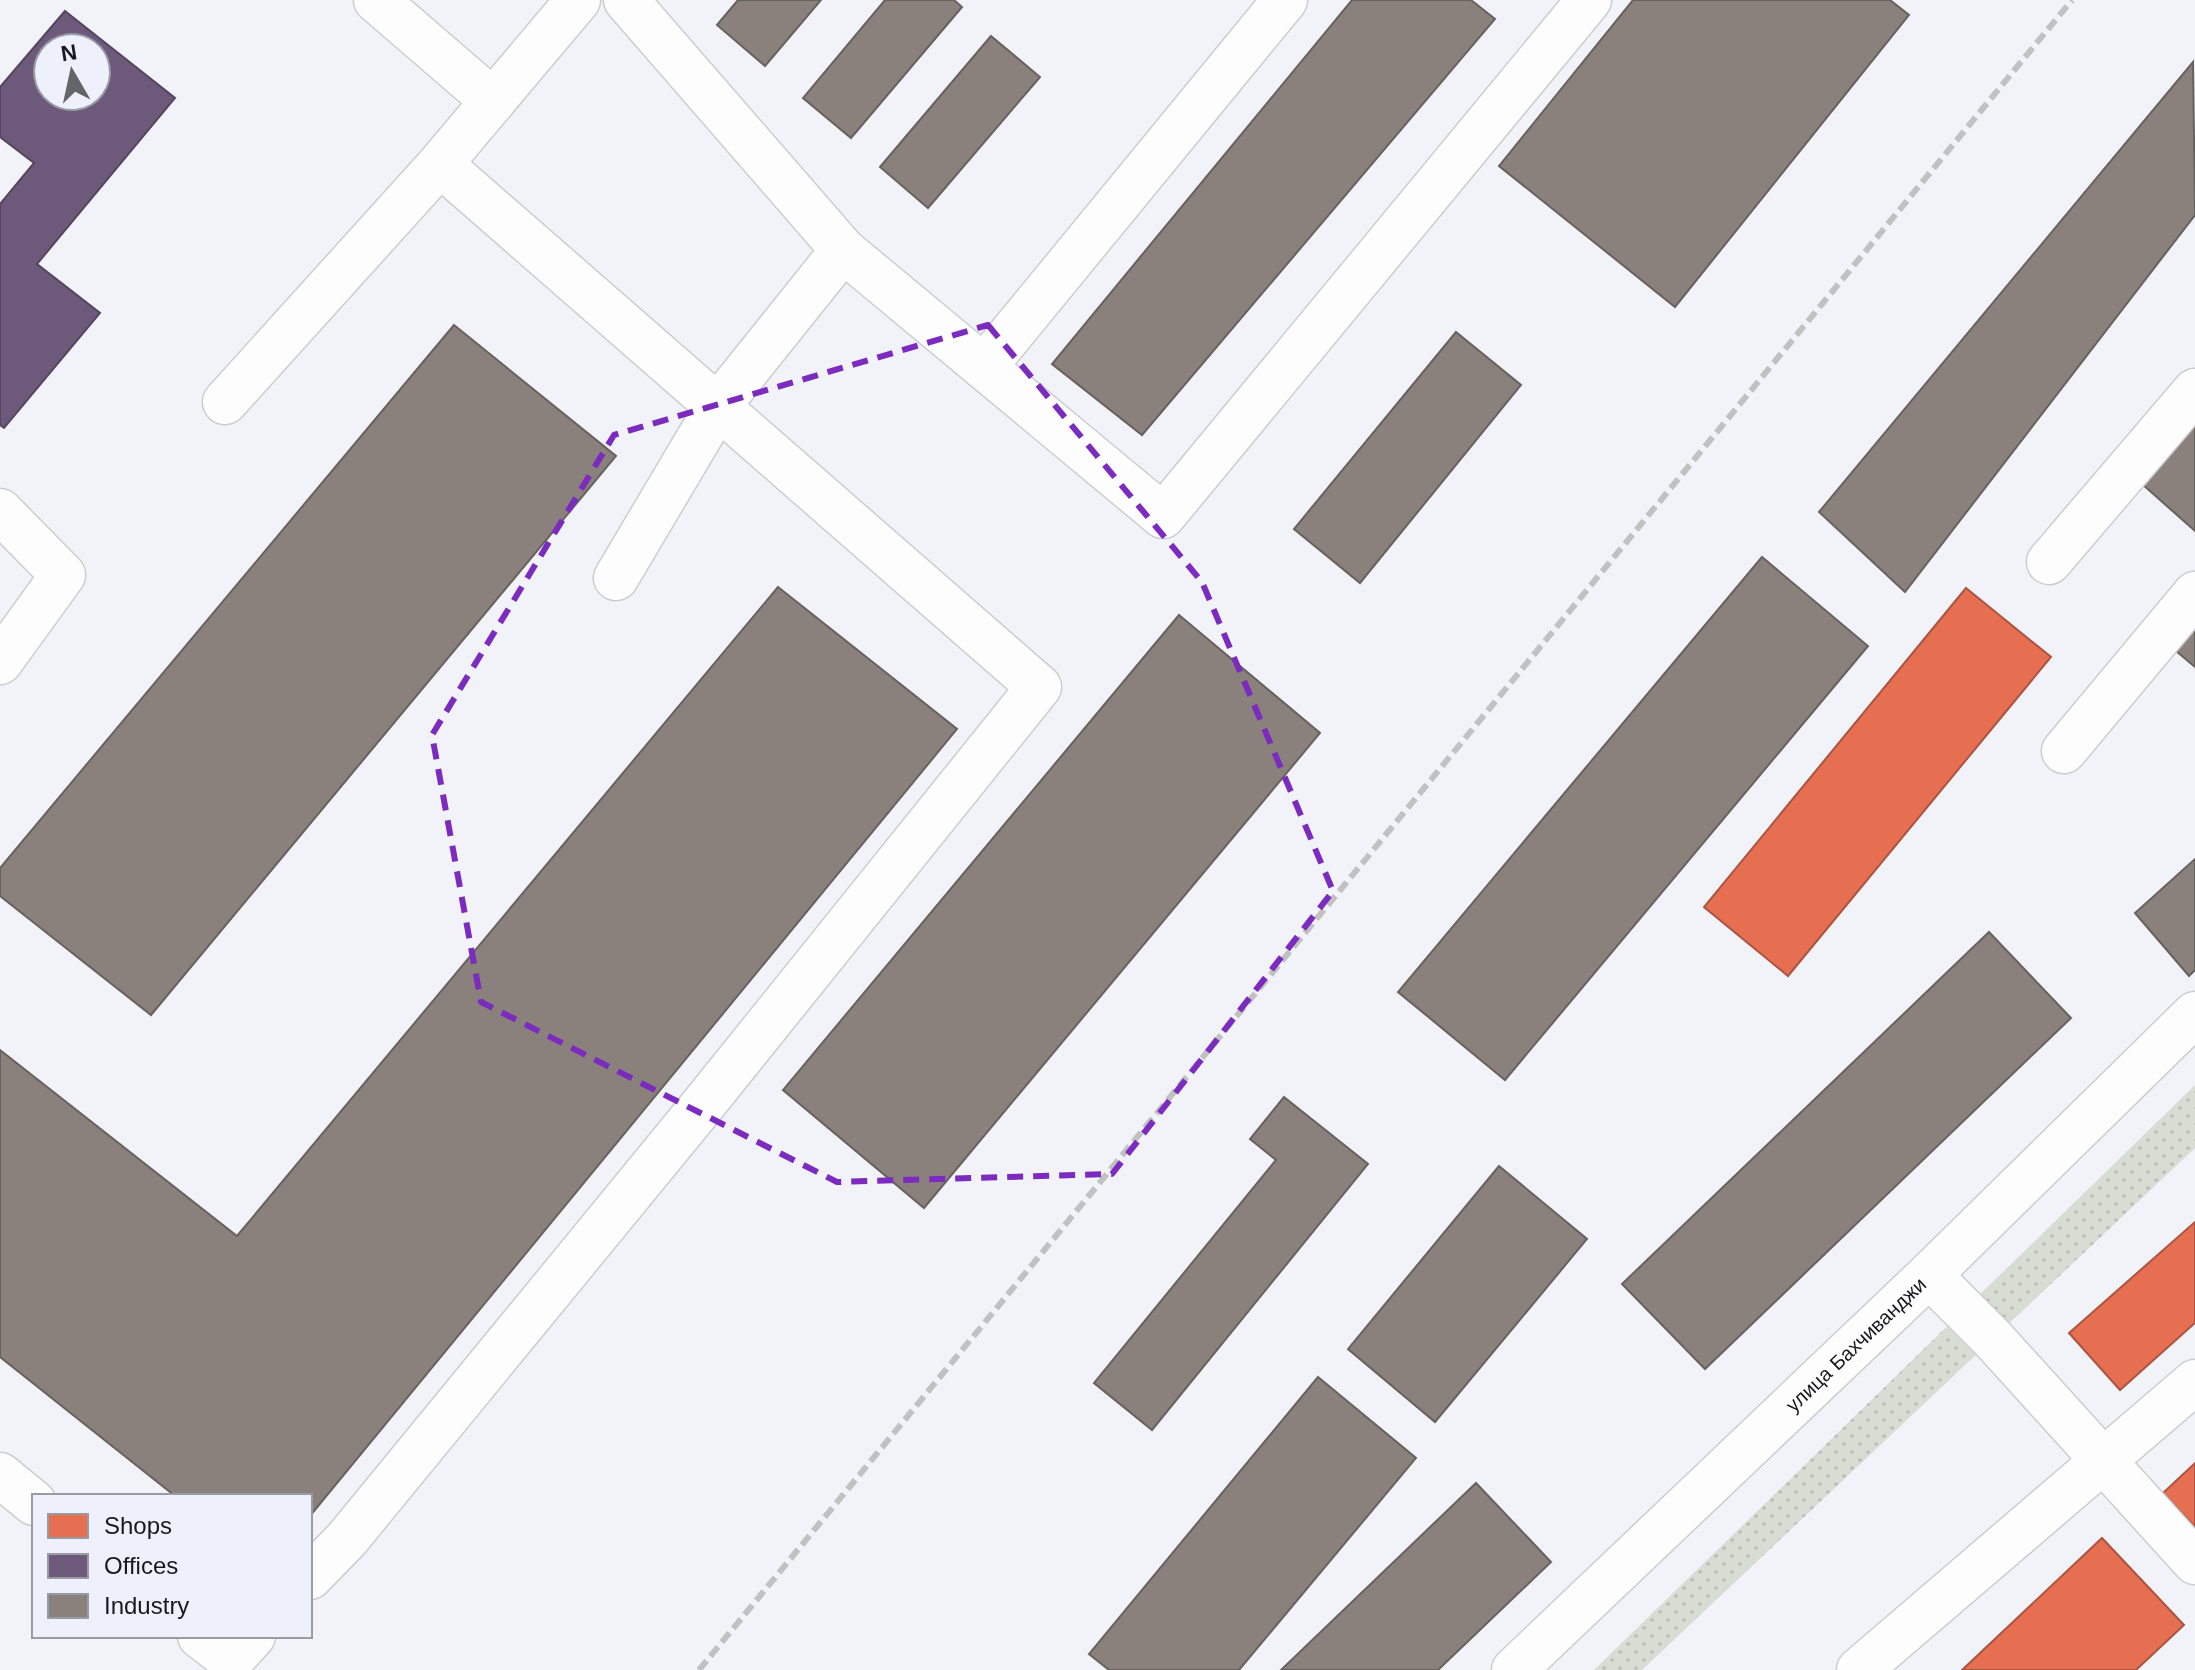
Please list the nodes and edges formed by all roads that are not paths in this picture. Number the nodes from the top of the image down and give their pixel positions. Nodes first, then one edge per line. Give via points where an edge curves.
1 (376, 0) edge
2 (578, 0) edge
3 (626, 0) edge
4 (1285, 0) edge
5 (1589, 0) edge
6 (493, 101) junction
7 (440, 164) junction
8 (843, 250) junction
9 (984, 367) junction
10 (2195, 391) edge
11 (225, 402) dead end
12 (718, 406) junction
13 (0, 511) edge
14 (2049, 562) dead end
15 (616, 578) dead end
16 (2195, 594) edge
17 (0, 662) edge
18 (2064, 751) dead end
19 (2194, 1018) edge
20 (1929, 1275) junction
21 (2195, 1382) edge
22 (2102, 1460) junction
23 (0, 1475) edge
24 (32, 1501) edge
25 (2195, 1562) edge
26 (312, 1575) edge
27 (203, 1638) edge
28 (251, 1638) edge
29 (1514, 1670) edge
30 (1859, 1670) edge

1 - 6 main road
2 - 6 main road
3 - 8 main road
4 - 9 main road
5 - 9 main road via 1163,516
6 - 7 main road
7 - 11 main road
7 - 12 main road
8 - 9 main road
8 - 12 main road
10 - 14 main road
12 - 15 main road
12 - 26 main road via 1039,687 702,1106
13 - 17 main road via 63,575
16 - 18 main road
19 - 20 main road, улица Бахчиванджи
20 - 22 main road
20 - 29 main road, улица Бахчиванджи
21 - 22 main road
22 - 25 main road
22 - 30 main road
23 - 24 main road
27 - 28 main road via 231,1660

